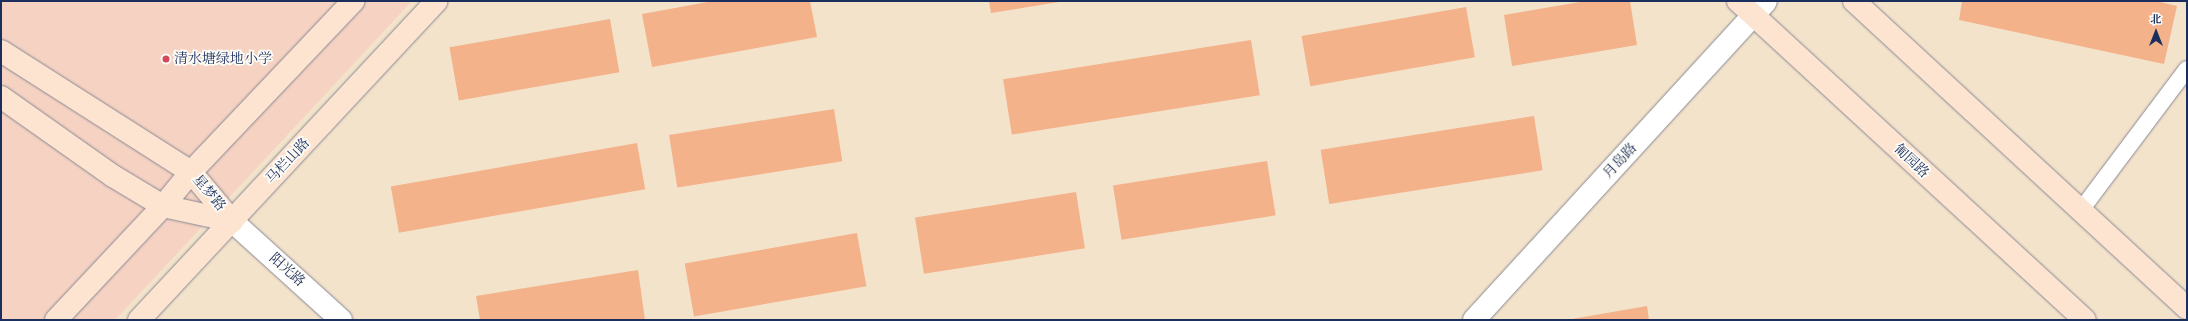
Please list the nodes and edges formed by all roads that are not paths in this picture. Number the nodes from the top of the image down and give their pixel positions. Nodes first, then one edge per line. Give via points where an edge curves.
1 (353, 1) edge
2 (436, 1) edge
3 (1738, 1) edge
4 (1854, 1) edge
5 (1760, 9) edge
6 (1, 51) edge
7 (2187, 68) edge
8 (1, 96) edge
9 (191, 172) junction
10 (163, 206) junction
11 (2081, 210) junction
12 (232, 221) junction
13 (2187, 308) edge
14 (56, 320) edge
15 (139, 320) edge
16 (342, 320) edge
17 (1474, 320) edge
18 (2085, 320) edge

1 - 9 main road
2 - 12 main road, 马栏山路
3 - 5 main road, 匍园路
4 - 11 main road
5 - 17 street, 月岛路
5 - 18 main road, 匍园路
6 - 9 main road, 星梦路
7 - 11 lane
8 - 10 main road, 星梦路 via 113,176
9 - 10 main road
9 - 12 main road, 星梦路
10 - 12 main road, 星梦路
10 - 14 main road
11 - 13 main road
12 - 15 main road, 马栏山路
12 - 16 street, 阳光路

